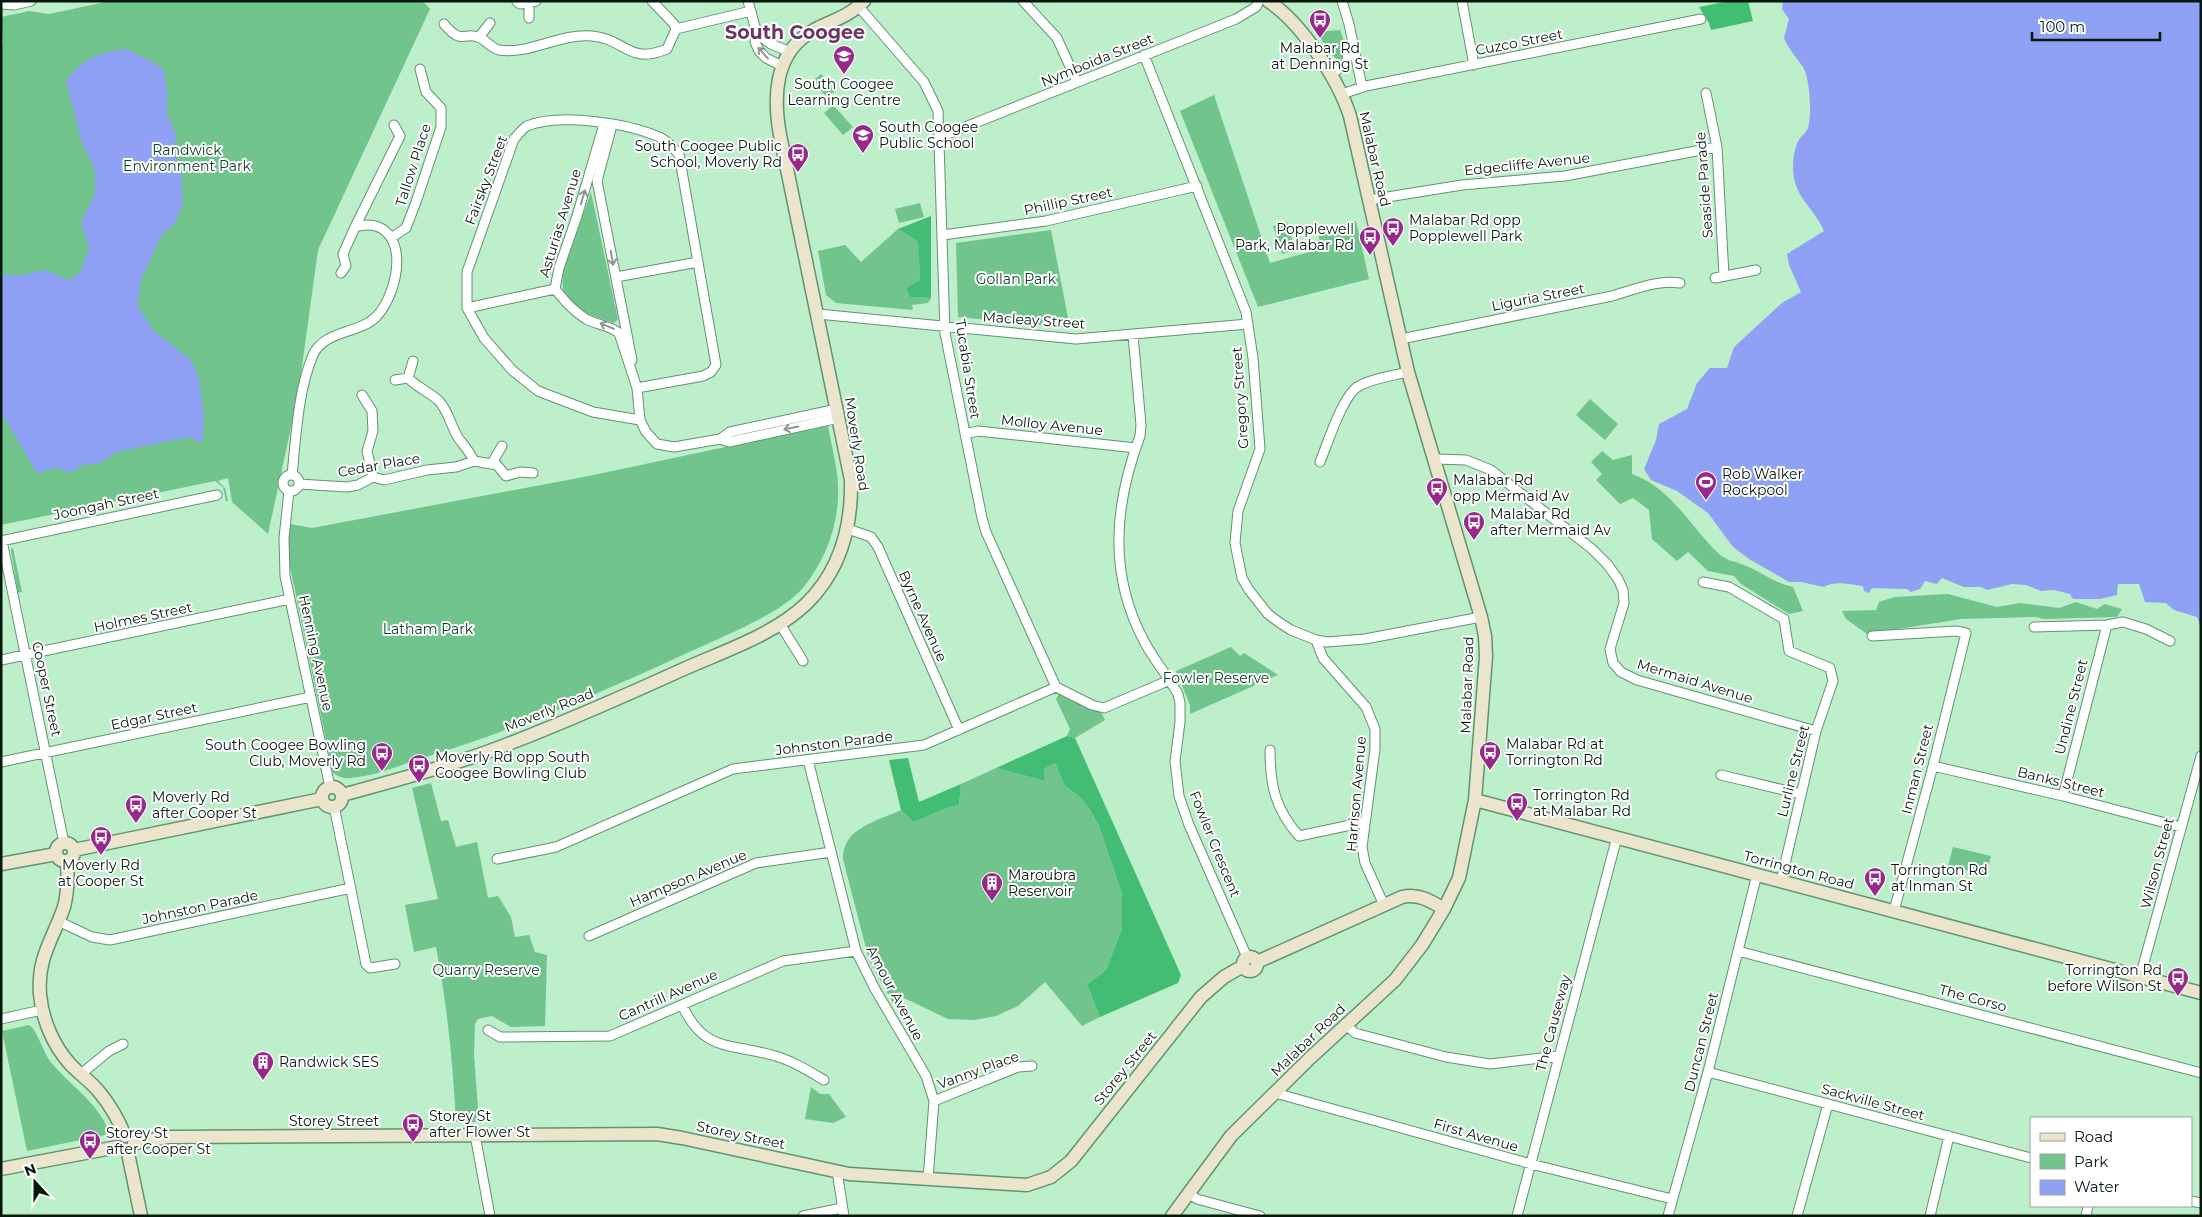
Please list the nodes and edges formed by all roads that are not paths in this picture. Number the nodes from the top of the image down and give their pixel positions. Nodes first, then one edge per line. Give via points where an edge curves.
1 (31, 1) edge
2 (652, 1) edge
3 (748, 1) edge
4 (1023, 1) edge
5 (1259, 1) edge
6 (1268, 1) edge
7 (1342, 1) edge
8 (1462, 1) edge
9 (517, 2) edge
10 (532, 3) edge
11 (1, 4) edge
12 (861, 4) edge
13 (751, 12) junction
14 (529, 18) dead end
15 (1701, 19) dead end
16 (490, 23) dead end
17 (444, 24) dead end
18 (676, 29) junction
19 (757, 34) junction
20 (479, 37) junction
21 (1351, 40) junction
22 (790, 52) junction
23 (1144, 55) junction
24 (1474, 65) junction
25 (782, 66) junction
26 (420, 69) dead end
27 (1332, 74) junction
28 (1077, 82) junction
29 (1362, 87) junction
30 (1706, 93) dead end
31 (1342, 94) junction
32 (608, 124) junction
33 (394, 125) dead end
34 (940, 137) junction
35 (1717, 147) junction
36 (1197, 186) junction
37 (1369, 200) junction
38 (355, 227) junction
39 (943, 235) junction
40 (391, 238) junction
41 (698, 262) junction
42 (347, 269) dead end
43 (1756, 270) dead end
44 (616, 277) junction
45 (1680, 283) dead end
46 (555, 289) junction
47 (467, 308) junction
48 (818, 314) junction
49 (1248, 324) junction
50 (946, 327) junction
51 (1133, 335) junction
52 (1401, 338) junction
53 (413, 362) dead end
54 (1408, 372) junction
55 (408, 378) junction
56 (395, 380) dead end
57 (637, 385) junction
58 (362, 395) dead end
59 (838, 414) junction
60 (640, 420) junction
61 (965, 434) junction
62 (502, 446) dead end
63 (1136, 448) junction
64 (1435, 460) junction
65 (474, 462) junction
66 (1320, 462) dead end
67 (492, 463) junction
68 (533, 473) dead end
69 (292, 475) junction
70 (373, 478) junction
71 (299, 484) junction
72 (289, 491) junction
73 (216, 495) dead end
74 (848, 529) junction
75 (1, 541) edge
76 (1703, 582) dead end
77 (290, 599) junction
78 (1481, 617) junction
79 (780, 624) junction
80 (2107, 625) junction
81 (2034, 627) dead end
82 (1872, 636) dead end
83 (1316, 640) junction
84 (2170, 642) dead end
85 (25, 655) junction
86 (1, 660) edge
87 (803, 660) dead end
88 (1170, 680) junction
89 (1056, 686) junction
90 (311, 697) junction
91 (959, 730) junction
92 (1816, 731) junction
93 (1270, 750) dead end
94 (45, 753) junction
95 (2201, 756) edge
96 (808, 760) junction
97 (1, 762) edge
98 (1933, 766) junction
99 (1721, 775) dead end
100 (330, 787) junction
101 (1801, 794) junction
102 (342, 795) junction
103 (2063, 796) junction
104 (322, 799) junction
105 (1475, 800) junction
106 (334, 806) junction
107 (1365, 822) junction
108 (2181, 827) junction
109 (1617, 837) junction
110 (69, 846) junction
111 (831, 852) junction
112 (56, 854) junction
113 (497, 859) dead end
114 (67, 861) junction
115 (1, 864) edge
116 (1757, 874) junction
117 (1781, 881) junction
118 (351, 888) junction
119 (1384, 905) junction
120 (1444, 909) junction
121 (1894, 912) junction
122 (58, 921) junction
123 (590, 936) dead end
124 (856, 951) junction
125 (1738, 951) junction
126 (1249, 962) junction
127 (395, 964) dead end
128 (2140, 977) junction
129 (2201, 992) edge
130 (682, 1005) junction
131 (42, 1010) junction
132 (1, 1019) edge
133 (1345, 1024) junction
134 (488, 1030) dead end
135 (123, 1044) dead end
136 (1558, 1056) junction
137 (1032, 1066) dead end
138 (1708, 1072) junction
139 (2201, 1073) edge
140 (80, 1074) junction
141 (824, 1080) dead end
142 (1275, 1093) junction
143 (934, 1101) junction
144 (1828, 1104) junction
145 (475, 1135) junction
146 (1949, 1136) junction
147 (129, 1144) junction
148 (2030, 1158) edge
149 (1531, 1164) junction
150 (1, 1170) edge
151 (837, 1171) junction
152 (928, 1180) junction
153 (1189, 1194) junction
154 (1672, 1200) junction
155 (843, 1212) edge
156 (140, 1216) edge
157 (490, 1216) edge
158 (804, 1216) edge
159 (1172, 1216) edge
160 (1260, 1216) edge
161 (1517, 1216) edge
162 (1668, 1216) edge
163 (1797, 1216) edge
164 (1930, 1216) edge

1 - 11 street
2 - 18 street
3 - 13 street
4 - 28 street via 1057,38
5 - 23 street, Nymboida Street via 1256,7 1236,20
6 - 27 street, Malabar Road via 1291,21
7 - 21 street
8 - 24 street
9 - 10 street
10 - 14 street
12 - 22 street, Moverly Road via 805,36
12 - 34 street, Tucabia Street via 924,82 938,111
13 - 18 street
13 - 19 street
15 - 24 street, Cuzco Street
16 - 20 street
17 - 20 street via 459,37
18 - 20 street via 668,48 643,55 594,36 569,36 517,50 498,50
19 - 22 street
25 -> 19 street via 759,51 755,42
21 - 27 street via 1346,63
21 - 29 street
22 - 25 street, Moverly Road
23 - 28 street, Nymboida Street
23 - 36 street, Gregory Street
24 - 29 street, Cuzco Street
25 - 48 street, Moverly Road via 776,92 776,116
26 - 40 street, Tallow Place via 426,92 441,108 441,127 406,228
27 - 31 street, Malabar Road
28 - 34 street, Nymboida Street
29 - 31 street, Cuzco Street
30 - 35 street, Seaside Parade
31 - 37 street, Malabar Road
32 - 41 street, Fairsky Street via 660,137 679,154
32 -> 44 street, Asturias Avenue via 597,181
46 -> 32 street, Asturias Avenue via 559,268
32 - 47 street, Fairsky Street via 549,120 525,127 514,139 467,272
33 - 38 street via 405,135
34 - 39 street, Tucabia Street
35 - 37 street, Edgecliffe Avenue via 1565,176 1462,185
35 - 43 street, Seaside Parade via 1720,277
36 - 39 street, Phillip Street via 1046,221
36 - 49 street, Gregory Street
37 - 52 street, Malabar Road
38 - 40 street via 365,224 376,226
38 - 42 street via 343,254
39 - 50 street, Tucabia Street
40 - 69 street via 398,261 392,288 377,317 367,325 324,342 312,356 301,400
41 - 44 street
41 - 57 street, Fairsky Street via 716,366 703,376
44 - 57 street, Asturias Avenue
45 - 52 street, Liguria Street via 1671,281
46 - 47 street
57 -> 46 street, Asturias Avenue via 619,333 587,319 567,305
47 - 60 street via 487,341 512,370 538,391 594,412
48 - 50 street, Macleay Street
48 - 59 street, Moverly Road
49 - 51 street, Macleay Street
49 - 83 street, Gregory Street via 1260,448 1238,511 1237,560 1242,578 1268,614 1291,630
50 - 51 street, Macleay Street via 1076,339
50 - 61 street, Tucabia Street
51 - 63 street, Fowler Crescent via 1141,425
52 - 54 street, Malabar Road
53 - 55 street
54 - 64 street, Malabar Road
54 - 66 street via 1356,386 1343,405
55 - 56 street
55 - 65 street via 443,406
57 - 60 street, Asturias Avenue
58 - 70 street via 372,411 374,430 367,451
59 - 60 street via 730,432 720,439 674,448 657,444
59 - 74 street, Moverly Road via 851,480
61 - 63 street, Molloy Avenue via 978,431
61 - 89 street, Tucabia Street via 985,528
62 - 67 street
63 - 88 street, Fowler Crescent via 1121,500 1118,538 1121,572 1136,624
64 - 78 street, Malabar Road
64 - 92 street, Mermaid Avenue via 1456,459 1491,470 1607,564 1623,590 1624,602 1610,650 1613,663 1621,672 1637,680
65 - 67 street, Cedar Place
65 - 70 street, Cedar Place via 384,480
67 - 68 street, Cedar Place via 506,476
69 - 71 street
69 - 72 street via 283,482
70 - 71 street, Cedar Place via 348,487
71 - 72 street
72 - 77 street, Henning Avenue via 284,569
73 - 75 street, Joongah Street
74 - 79 street, Moverly Road via 827,578 807,603
74 - 91 street, Byrne Avenue via 871,538 878,546
75 - 85 street, Cooper Street
76 - 92 street, Lurline Street via 1729,587 1784,619 1789,652 1830,668 1833,681
77 - 85 street, Holmes Street
77 - 90 street, Henning Avenue
78 - 83 street, Gregory Street via 1365,640
78 - 105 street, Malabar Road via 1486,656
79 - 87 street
79 - 102 street, Moverly Road via 563,722 448,764
80 - 81 street
80 - 84 street via 2123,622
80 - 103 street, Undine Street
82 - 98 street, Inman Street via 1966,633
83 - 107 street, Harrison Avenue via 1323,658 1366,707 1373,721 1376,737
85 - 86 street, Holmes Street
85 - 94 street, Cooper Street
88 - 89 street via 1104,708
88 - 126 street, Fowler Crescent via 1180,703 1176,761 1179,796
89 - 91 street, Johnston Parade
90 - 94 street, Edgar Street
90 - 100 street, Henning Avenue
91 - 96 street, Johnston Parade via 924,746
92 - 101 street, Lurline Street
93 - 107 street via 1273,791 1297,840
94 - 97 street, Edgar Street
94 - 110 street, Cooper Street
95 - 108 street, Wilson Street
96 - 111 street, Amour Avenue
96 - 113 street, Johnston Parade via 732,770 556,847
98 - 103 street, Banks Street
98 - 121 street, Inman Street
99 - 101 street
100 - 102 street
100 - 104 street via 324,790
101 - 117 street, Lurline Street
102 - 106 street
103 - 108 street, Banks Street
104 - 106 street
104 - 110 street
105 - 109 street, Torrington Road
105 - 120 street, Malabar Road via 1459,878
106 - 118 street
107 - 119 street, Harrison Avenue via 1363,856
108 - 128 street, Wilson Street
109 - 116 street, Torrington Road
109 - 136 street, The Causeway
110 - 112 street via 57,846
110 - 114 street via 72,858
111 - 123 street, Hampson Avenue via 756,863
111 - 124 street, Amour Avenue
112 - 114 street via 59,859
112 - 115 street
114 - 122 street via 67,893
116 - 117 street, Torrington Road
116 - 125 street, Duncan Street
117 - 121 street, Torrington Road
118 - 122 street, Johnston Parade via 110,940 92,937
118 - 127 street via 367,966
119 - 120 street, Storey Street via 1412,895
119 - 126 street, Storey Street
120 - 133 street, Malabar Road via 1395,980
121 - 128 street, Torrington Road
122 - 131 street via 40,966
124 - 130 street, Cantrill Avenue via 783,960
124 - 143 street, Amour Avenue via 926,1076
125 - 138 street, Duncan Street
125 - 139 street, The Corso
126 - 152 street, Storey Street via 1224,977 1201,997 1071,1161 1051,1177 1017,1185
128 - 129 street, Torrington Road
130 - 134 street, Cantrill Avenue via 610,1036 500,1037
130 - 141 street via 696,1029 708,1039 795,1063
131 - 132 street
131 - 140 street via 53,1040
133 - 136 street via 1356,1033 1446,1057 1490,1064
133 - 142 street, Malabar Road
135 - 140 street
136 - 149 street, The Causeway
137 - 143 street, Vanny Place via 1018,1067
138 - 144 street, Sackville Street
138 - 154 street, Duncan Street
140 - 147 street via 100,1093
142 - 149 street, First Avenue
142 - 153 street, Malabar Road via 1231,1136
143 - 152 street, Amour Avenue
144 - 146 street, Sackville Street
144 - 163 street
145 - 147 street, Storey Street via 168,1137
145 - 151 street, Storey Street via 669,1135
145 - 157 street
146 - 148 street, Sackville Street
146 - 164 street
147 - 150 street via 119,1139 117,1147
147 - 156 street
149 - 154 street, First Avenue
149 - 161 street, The Causeway
151 - 152 street, Storey Street
151 - 155 street
153 - 159 street, Malabar Road
153 - 160 street
154 - 162 street, Duncan Street
155 - 158 street

